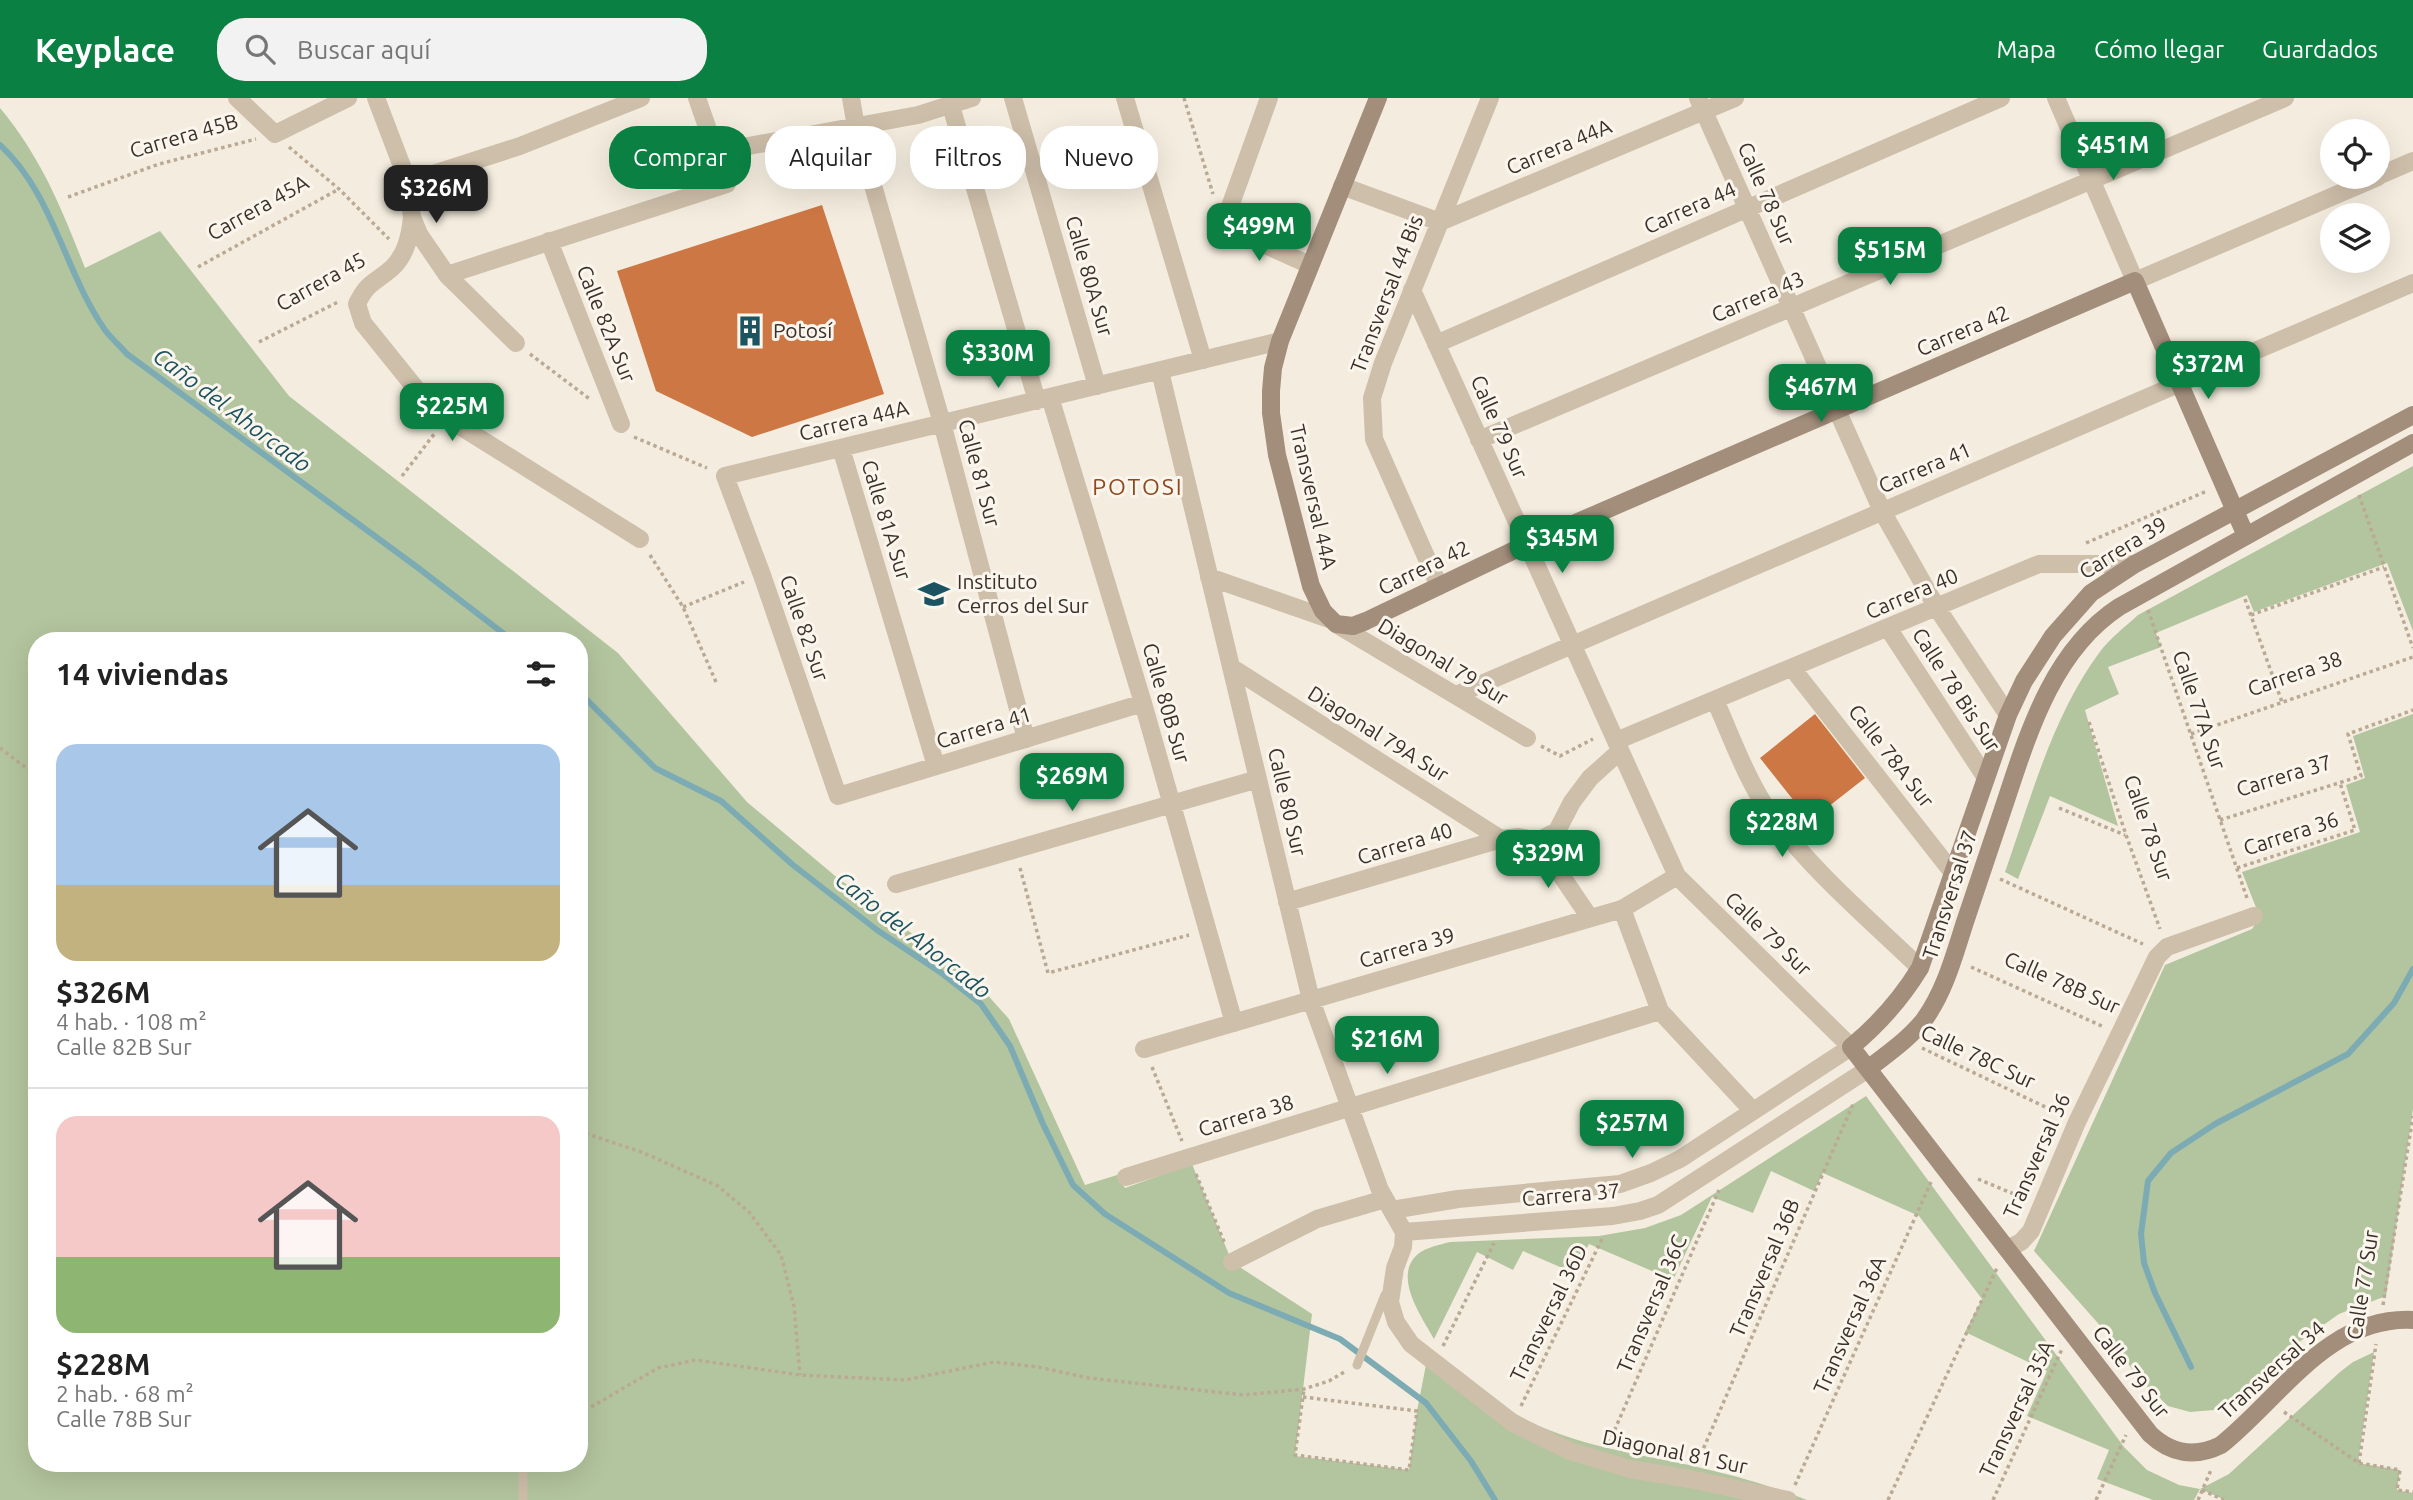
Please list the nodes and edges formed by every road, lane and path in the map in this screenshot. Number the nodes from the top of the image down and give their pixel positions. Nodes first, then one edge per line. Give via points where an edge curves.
1 (237, 98) edge
2 (348, 98) edge
3 (376, 98) edge
4 (641, 98) edge
5 (698, 98) edge
6 (851, 98) edge
7 (1013, 98) edge
8 (1125, 98) edge
9 (1184, 98) edge
10 (1269, 98) edge
11 (1377, 98) edge
12 (1490, 98) edge
13 (1735, 98) edge
14 (2001, 98) edge
15 (2056, 98) edge
16 (2285, 98) edge
17 (963, 100) edge
18 (1701, 105) edge
19 (707, 126) edge
20 (856, 126) edge
21 (861, 126) edge
22 (275, 134) junction
23 (2413, 162) edge
24 (2390, 172) edge
25 (2092, 180) junction
26 (408, 182) junction
27 (1342, 186) junction
28 (339, 189) junction
29 (712, 189) edge
30 (874, 189) edge
31 (2350, 189) edge
32 (68, 197) dead end
33 (1747, 208) junction
34 (412, 217) junction
35 (1440, 222) junction
36 (1223, 226) junction
37 (549, 242) junction
38 (404, 252) junction
39 (1310, 265) junction
40 (198, 267) dead end
41 (447, 275) junction
42 (2135, 281) junction
43 (2413, 283) edge
44 (365, 288) junction
45 (1412, 290) junction
46 (1792, 307) junction
47 (1280, 341) junction
48 (259, 342) dead end
49 (516, 343) dead end
50 (1436, 344) junction
51 (1203, 360) junction
52 (1160, 371) junction
53 (2180, 384) junction
54 (1097, 386) junction
55 (1043, 399) junction
56 (1836, 411) junction
57 (2413, 415) edge
58 (447, 418) junction
59 (942, 423) junction
60 (621, 424) dead end
61 (1479, 440) junction
62 (2413, 443) edge
63 (841, 448) junction
64 (402, 476) dead end
65 (725, 476) joint
66 (2353, 477) junction
67 (2223, 484) junction
68 (2235, 510) junction
69 (1882, 512) junction
70 (2246, 536) junction
71 (640, 539) joint
72 (1527, 544) junction
73 (2076, 548) dead end
74 (2134, 564) junction
75 (2384, 567) junction
76 (762, 575) junction
77 (1209, 577) junction
78 (1439, 586) junction
79 (2142, 594) junction
80 (2245, 599) dead end
81 (683, 607) junction
82 (1937, 608) junction
83 (2251, 615) junction
84 (1332, 622) junction
85 (1888, 628) junction
86 (1573, 645) junction
87 (2413, 648) edge
88 (2413, 657) edge
89 (1231, 667) junction
90 (1793, 668) junction
91 (716, 682) dead end
92 (1456, 695) junction
93 (1715, 700) junction
94 (2281, 702) junction
95 (1143, 703) junction
96 (2413, 710) edge
97 (2008, 715) junction
98 (2089, 722) dead end
99 (2191, 734) junction
100 (1026, 738) junction
101 (1527, 738) joint
102 (1616, 741) junction
103 (0, 748) edge
104 (936, 766) junction
105 (28, 769) edge
106 (1986, 778) junction
107 (1258, 779) junction
108 (2340, 783) junction
109 (838, 796) joint
110 (1171, 804) junction
111 (2059, 808) dead end
112 (2220, 820) junction
113 (2126, 835) junction
114 (1501, 839) junction
115 (1538, 841) junction
116 (1015, 850) junction
117 (2237, 868) junction
118 (1982, 871) junction
119 (1954, 873) junction
120 (1677, 876) junction
121 (896, 884) dead end
122 (1287, 902) junction
123 (1622, 909) junction
124 (2254, 916) joint
125 (1590, 918) junction
126 (1208, 930) junction
127 (2164, 950) junction
128 (1920, 968) junction
129 (1986, 974) dead end
130 (1311, 1000) junction
131 (1660, 1011) junction
132 (1234, 1023) junction
133 (2119, 1034) junction
134 (1904, 1040) junction
135 (1851, 1047) junction
136 (1144, 1049) dead end
137 (1868, 1069) junction
138 (1350, 1108) junction
139 (1753, 1111) junction
140 (2413, 1115) edge
141 (2077, 1122) junction
142 (588, 1134) edge
143 (1732, 1158) junction
144 (1940, 1162) junction
145 (1126, 1177) dead end
146 (1978, 1179) dead end
147 (1389, 1204) junction
148 (2041, 1205) junction
149 (1613, 1216) junction
150 (1505, 1223) junction
151 (1404, 1232) junction
152 (2007, 1249) junction
153 (1232, 1262) dead end
154 (1395, 1268) junction
155 (2413, 1320) edge
156 (2379, 1322) junction
157 (2071, 1331) junction
158 (1434, 1363) junction
159 (1357, 1365) joint
160 (800, 1375) junction
161 (1304, 1389) junction
162 (1303, 1397) junction
163 (2268, 1401) junction
164 (588, 1409) edge
165 (2135, 1415) junction
166 (1513, 1423) junction
167 (2221, 1445) junction
168 (1601, 1461) junction
169 (2359, 1463) junction
170 (523, 1472) edge
171 (1690, 1479) junction
172 (2202, 1490) junction
173 (2413, 1492) edge
174 (1791, 1494) edge
175 (523, 1500) edge
176 (1888, 1500) edge
177 (1993, 1500) edge
178 (2096, 1500) edge
179 (2198, 1500) edge
180 (2224, 1500) edge

1 - 22 street
2 - 22 street
3 - 26 street
4 - 26 street via 520,146
5 - 19 street
6 - 20 street, Calle 81 Sur
7 - 54 street, Calle 80A Sur
8 - 51 street
9 - 36 path
10 - 36 street
11 - 27 street, Transversal 44A
12 - 35 street, Transversal 44 Bis
13 - 18 street, Carrera 44A
14 - 33 street, Carrera 44
15 - 25 street
16 - 25 street, Carrera 43
17 - 21 street
17 - 55 street, Calle 80B Sur
18 - 33 street, Calle 78 Sur
18 - 35 street, Carrera 44A
22 - 28 path
22 - 32 path, Carrera 45B via 159,164
23 - 24 street, Carrera 42
25 - 42 street
25 - 46 street, Carrera 43
26 - 34 street
27 - 35 street
27 - 39 street, Transversal 44A
28 - 38 path
28 - 40 path, Carrera 45A
29 - 37 street
30 - 59 street, Calle 81 Sur
31 - 42 street, Carrera 42
33 - 46 street, Calle 78 Sur
33 - 50 street, Carrera 44
34 - 38 street
34 - 41 street
35 - 45 street, Transversal 44 Bis
36 - 39 street
37 - 41 street
37 - 60 street, Calle 82A Sur
38 - 44 street, Carrera 45 via 394,267
39 - 47 street, Transversal 44A
41 - 49 street
42 - 53 street
42 - 56 street, Carrera 42
43 - 53 street, Carrera 41
44 - 48 path, Carrera 45
44 - 58 street via 357,304 363,323 416,390
45 - 50 street, Calle 79 Sur
45 - 78 street, Transversal 44 Bis via 1372,398 1374,439
46 - 56 street, Calle 78 Sur
46 - 61 street, Carrera 43
47 - 51 street, Carrera 44A
47 - 84 street, Transversal 44A via 1271,391 1277,455 1311,586
50 - 61 street, Calle 79 Sur
51 - 52 street, Carrera 44A
52 - 54 street, Carrera 44A
52 - 77 street, Calle 80 Sur
53 - 67 street
53 - 69 street, Carrera 41
54 - 55 street, Carrera 44A
55 - 59 street, Carrera 44A
55 - 95 street, Calle 80B Sur
56 - 69 street, Calle 78 Sur
56 - 72 street, Carrera 42
57 - 68 street
58 - 64 path
58 - 71 street
59 - 63 street, Carrera 44A
59 - 100 street, Calle 81 Sur
61 - 72 street, Calle 79 Sur
62 - 66 street
63 - 65 street, Carrera 44A
63 - 104 street, Calle 81A Sur
65 - 76 street, Calle 82 Sur
66 - 70 street
66 - 75 path
67 - 68 street
67 - 73 path
68 - 70 street
68 - 74 street, Carrera 39
69 - 82 street, Calle 78 Sur
69 - 86 street, Carrera 41
70 - 79 street
71 - 81 path
72 - 78 street, Carrera 42
72 - 86 street, Calle 79 Sur
74 - 82 street, Carrera 40 via 2039,564
74 - 97 street, Carrera 39 via 2091,593 2059,628 2036,660
75 - 83 path
75 - 87 path
76 - 81 path
76 - 109 street, Calle 82 Sur
77 - 84 street, Diagonal 79 Sur
77 - 89 street, Calle 80 Sur
78 - 84 street, Carrera 42 via 1353,626
79 - 99 path, Calle 77A Sur
79 - 118 street, Transversal 37 via 2104,617 2074,648 2027,738
80 - 83 path
81 - 91 path
82 - 85 street, Carrera 40
82 - 97 street, Calle 78 Sur
83 - 94 path
84 - 92 street, Diagonal 79 Sur
85 - 90 street, Carrera 40
85 - 106 street, Calle 78 Bis Sur
86 - 92 street, Carrera 41
86 - 102 street, Calle 79 Sur
88 - 94 path, Carrera 38
89 - 107 street, Calle 80 Sur
89 - 114 street, Diagonal 79A Sur
90 - 93 street, Carrera 40
90 - 119 street, Calle 78A Sur
92 - 101 street, Diagonal 79 Sur
93 - 102 street, Carrera 40
93 - 128 street via 1771,814 1816,868
94 - 99 path, Carrera 38
95 - 100 street, Carrera 41
95 - 110 street, Calle 80B Sur
96 - 108 path, Carrera 37 via 2348,734 2361,776
97 - 106 street, Transversal 37
98 - 113 path, Calle 78 Sur
99 - 112 path, Calle 77A Sur
100 - 104 street, Carrera 41
101 - 102 path via 1560,756
102 - 115 street, Carrera 40 via 1557,831
102 - 120 street, Calle 79 Sur
103 - 105 path
104 - 109 street, Carrera 41
106 - 119 street, Transversal 37
107 - 110 street
107 - 122 street, Calle 80 Sur
108 - 112 path, Carrera 37
108 - 117 path, Carrera 36 via 2355,830
110 - 116 street
110 - 126 street, Calle 80B Sur
111 - 113 path
112 - 117 path, Calle 77A Sur
113 - 127 path, Calle 78 Sur
114 - 115 street, Carrera 40
114 - 122 street, Carrera 40
115 - 125 street
116 - 121 street
116 - 126 path via 1048,973
117 - 124 path, Calle 77A Sur
118 - 127 path
118 - 134 street, Transversal 37 via 1945,983 1923,1021
119 - 128 street, Transversal 37
120 - 123 street, Carrera 39
120 - 135 street, Calle 79 Sur
122 - 130 street, Calle 80 Sur
123 - 125 street, Carrera 39
123 - 131 street
124 - 127 street
125 - 130 street, Carrera 39
126 - 132 street, Calle 80B Sur
127 - 133 street, Transversal 36
128 - 135 street, Transversal 37 via 1890,1012
129 - 133 path, Calle 78B Sur
130 - 132 street, Carrera 39
130 - 138 street, Calle 80 Sur
131 - 138 street, Carrera 38
131 - 139 street
132 - 136 street, Carrera 39
133 - 141 street, Transversal 36
134 - 137 street, Transversal 37
134 - 141 path, Calle 78C Sur
135 - 137 street, Calle 79 Sur
135 - 139 street, Carrera 37
137 - 143 street, Carrera 37
137 - 144 street, Calle 79 Sur
137 - 171 path, Transversal 36B
138 - 145 street, Carrera 38
138 - 147 street, Calle 80 Sur
139 - 147 street, Carrera 37 via 1680,1159 1620,1184
140 - 156 path, Calle 77 Sur
141 - 148 street, Transversal 36
142 - 160 path via 718,1186 750,1212 781,1255 794,1306
143 - 149 street, Carrera 37 via 1658,1205
143 - 168 path, Transversal 36C
144 - 152 street, Calle 79 Sur
144 - 174 path, Transversal 36A
146 - 148 path
147 - 151 street, Calle 80 Sur
147 - 153 street, Carrera 37 via 1317,1219
148 - 152 street, Transversal 36 via 2027,1236
149 - 150 street, Carrera 37
149 - 166 path, Transversal 36D
150 - 151 street, Carrera 37
150 - 158 path
151 - 154 street, Diagonal 81 Sur
152 - 157 street, Calle 79 Sur
152 - 176 path, Transversal 36
154 - 158 street, Diagonal 81 Sur via 1390,1302 1396,1322 1410,1344
154 - 159 lane
155 - 156 street, Transversal 34
156 - 163 street, Transversal 34 via 2337,1339
156 - 169 path, Calle 77 Sur
157 - 165 street, Calle 79 Sur
157 - 177 path, Transversal 35A
158 - 166 street, Diagonal 81 Sur
159 - 161 path
160 - 161 path via 905,1380 994,1362 1207,1393
160 - 164 path via 696,1360 658,1368
161 - 162 path
162 - 162 path via 1295,1455 1409,1470 1417,1411
163 - 167 street, Transversal 34
163 - 169 path
165 - 167 street, Calle 79 Sur via 2158,1442 2175,1450 2195,1453
165 - 178 path
166 - 168 street, Diagonal 81 Sur
167 - 172 path, Transversal 34
168 - 171 street, Diagonal 81 Sur
169 - 173 path via 2400,1470 2397,1490
170 - 175 lane
171 - 174 street, Diagonal 81 Sur
172 - 179 path, Transversal 34
172 - 180 path

